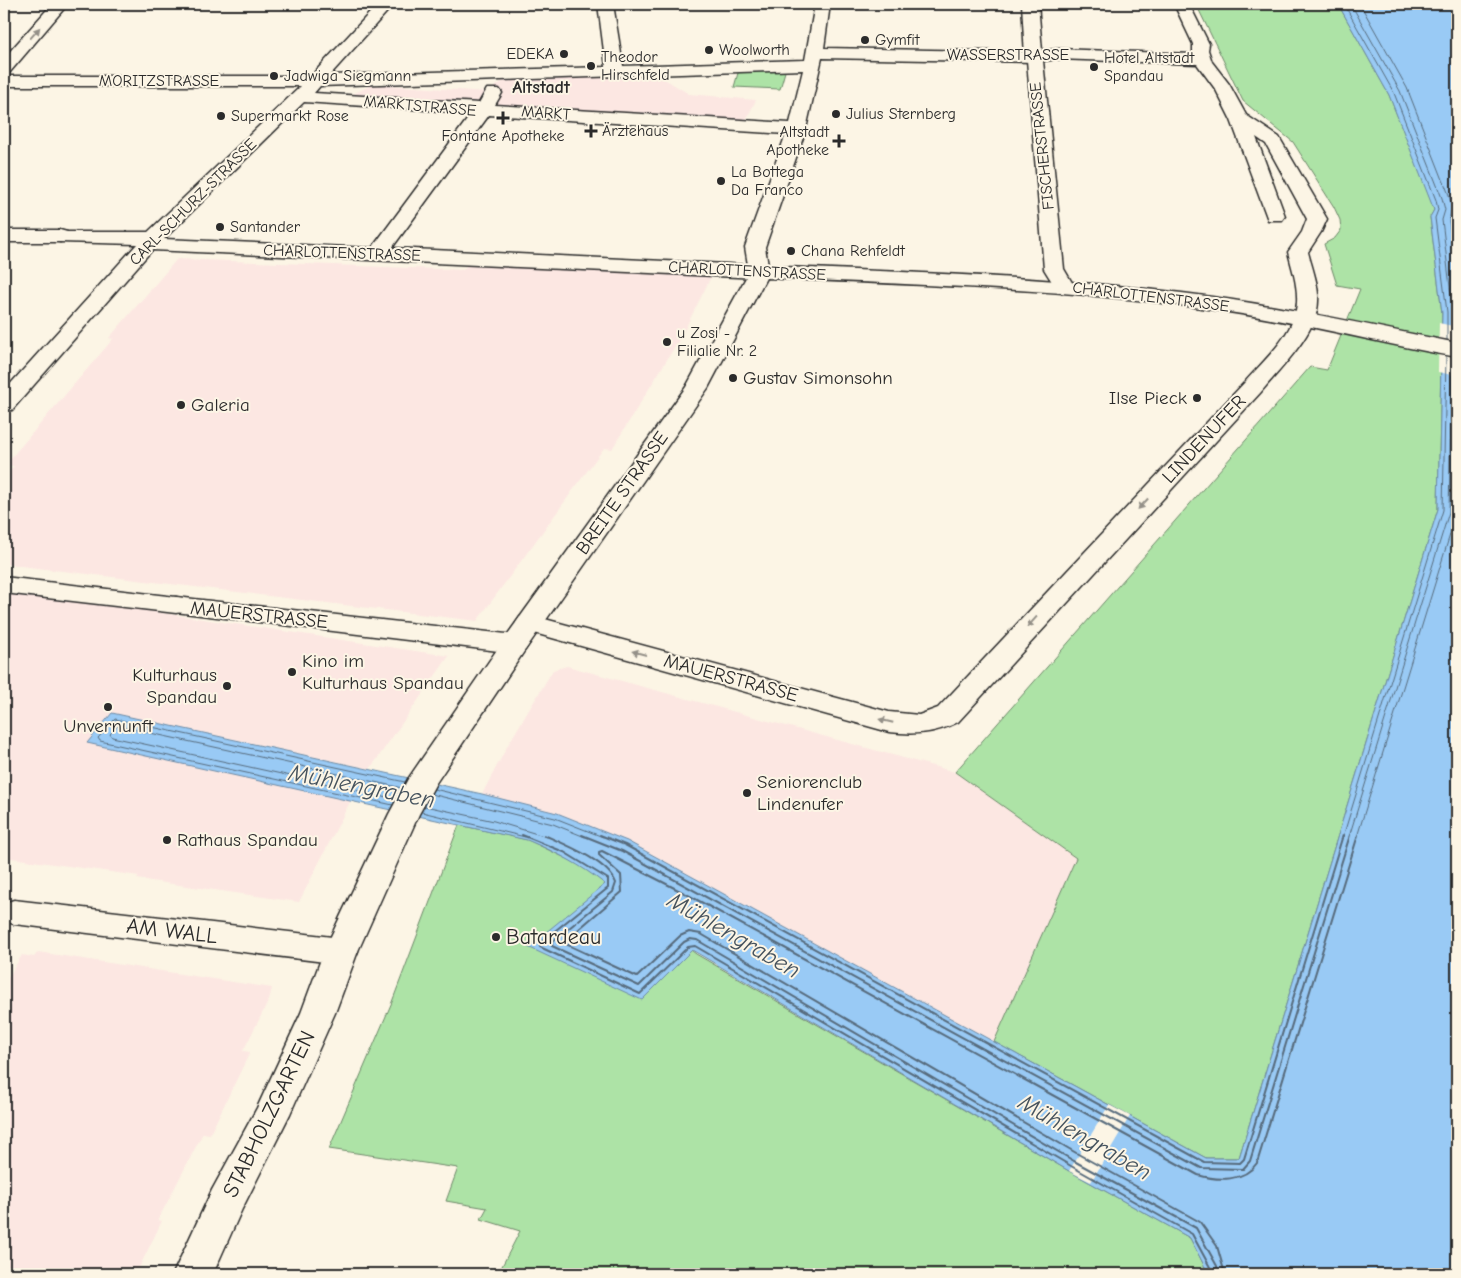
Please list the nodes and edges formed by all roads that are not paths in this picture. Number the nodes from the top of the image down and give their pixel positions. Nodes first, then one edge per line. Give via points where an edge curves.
1 (60, 4) edge
2 (386, 4) edge
3 (605, 4) edge
4 (822, 4) edge
5 (1030, 4) edge
6 (1182, 4) edge
7 (1033, 57) junction
8 (812, 59) junction
9 (1202, 59) junction
10 (4, 68) edge
11 (615, 70) junction
12 (503, 74) junction
13 (4, 81) edge
14 (314, 81) junction
15 (300, 97) junction
16 (484, 109) junction
17 (1241, 119) junction
18 (798, 128) junction
19 (1274, 216) dead end
20 (4, 236) edge
21 (151, 241) junction
22 (377, 255) junction
23 (759, 272) junction
24 (1064, 286) junction
25 (1304, 320) junction
26 (1457, 350) edge
27 (4, 405) edge
28 (4, 585) edge
29 (522, 634) junction
30 (934, 723) joint
31 (9, 912) edge
32 (341, 951) junction
33 (193, 1274) edge

10 -> 1 street
2 - 14 street, CARL-SCHURZ-STRASSE via 358,38
3 - 11 street
4 - 8 street
5 - 7 street, FISCHERSTRASSE
6 - 9 street, LINDENUFER via 1201,44
7 - 8 street, WASSERSTRASSE
7 - 9 street, WASSERSTRASSE via 1057,54
7 - 24 street, FISCHERSTRASSE via 1054,268
8 - 11 street, MARKT
8 - 18 street
9 - 17 street, LINDENUFER via 1216,75
11 - 12 street, MARKT
12 - 14 street, MARKT
12 - 16 street
13 - 14 street, MORITZSTRASSE
14 - 15 street, CARL-SCHURZ-STRASSE
15 - 16 street, MARKTSTRASSE
15 - 21 street, CARL-SCHURZ-STRASSE
16 - 18 street, MARKT
16 - 22 street, MARKTSTRASSE
17 - 19 street, LINDENUFER
17 - 25 street, LINDENUFER via 1272,141 1317,219 1315,230 1298,252 1309,304
18 - 23 street via 755,247
20 - 21 street, CHARLOTTENSTRASSE
21 - 22 street, CHARLOTTENSTRASSE
21 - 27 street, CARL-SCHURZ-STRASSE
22 - 23 street, CHARLOTTENSTRASSE
23 - 24 street, CHARLOTTENSTRASSE
23 - 29 street, BREITE STRASSE via 697,388
24 - 25 street, CHARLOTTENSTRASSE via 1184,299
25 - 26 street, CHARLOTTENSTRASSE
25 -> 30 street, LINDENUFER via 1253,387 948,715
28 - 29 street, MAUERSTRASSE via 176,605
30 -> 29 street, MAUERSTRASSE via 889,722
29 - 32 street, BREITE STRASSE via 423,779
31 - 32 street, AM WALL
32 - 33 street, STABHOLZGARTEN via 318,1014

